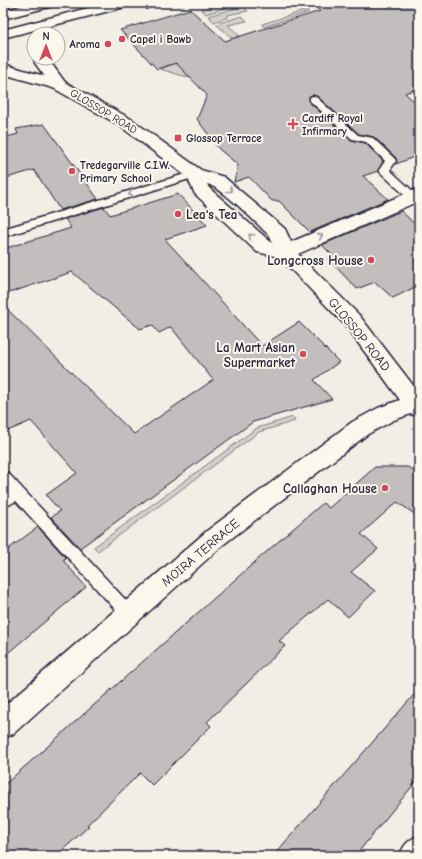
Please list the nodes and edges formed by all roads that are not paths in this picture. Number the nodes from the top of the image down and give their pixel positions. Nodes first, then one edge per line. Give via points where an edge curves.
1 (48, 3) edge
2 (124, 3) edge
3 (3, 15) edge
4 (82, 15) junction
5 (66, 29) edge
6 (3, 34) edge
7 (45, 66) edge
8 (3, 69) edge
9 (59, 85) junction
10 (313, 99) dead end
11 (195, 174) junction
12 (416, 195) edge
13 (3, 233) edge
14 (285, 252) junction
15 (418, 405) edge
16 (3, 477) edge
17 (17, 493) junction
18 (3, 502) edge
19 (128, 613) junction
20 (3, 726) edge
21 (419, 850) edge
22 (414, 856) edge

1 - 3 street
2 - 4 street
4 - 5 street
4 - 6 street
7 - 9 street
8 - 9 street, GLOSSOP ROAD
9 - 11 street, GLOSSOP ROAD via 125,122
10 - 12 lane via 355,136 369,140 391,161 384,170
11 -> 13 lane
11 - 14 street, GLOSSOP ROAD via 201,190 264,248
14 -> 12 street
14 - 15 street, GLOSSOP ROAD via 352,320
15 - 19 street, MOIRA TERRACE via 386,414 360,428 216,537
16 - 17 lane
17 - 18 lane
17 - 19 lane
19 - 20 street, MOIRA TERRACE
21 - 22 street

